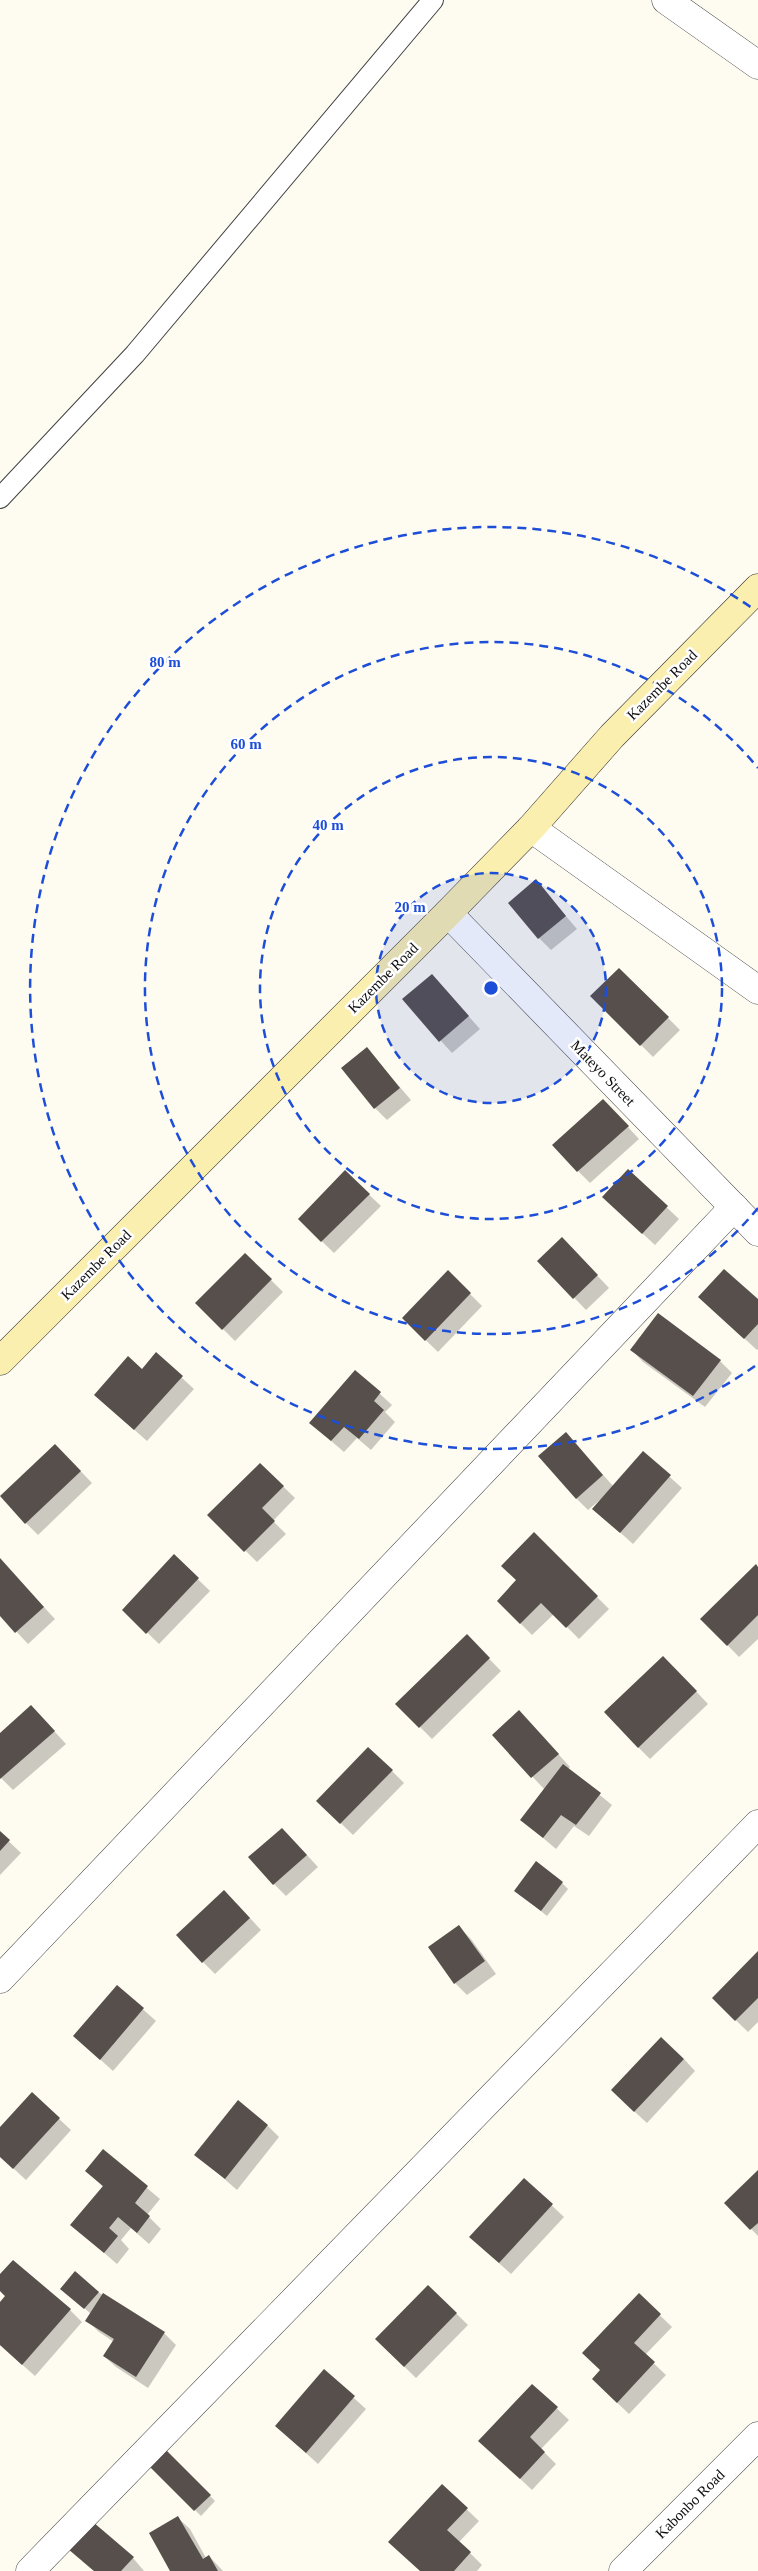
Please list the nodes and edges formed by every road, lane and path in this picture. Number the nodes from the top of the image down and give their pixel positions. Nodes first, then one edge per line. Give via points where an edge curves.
1 (433, 0) edge
2 (666, 0) edge
3 (758, 65) edge
4 (0, 498) edge
5 (758, 588) edge
6 (531, 828) junction
7 (448, 913) junction
8 (758, 990) edge
9 (734, 1207) junction
10 (758, 1232) edge
11 (0, 1361) edge
12 (758, 1824) edge
13 (0, 1979) edge
14 (758, 2436) edge
15 (30, 2571) edge
16 (622, 2571) edge

1 - 4 lane via 135,354
2 - 3 street
5 - 6 main road, Kazembe Road via 612,736
6 - 7 main road, Kazembe Road
6 - 8 street
7 - 9 street, Mateyo Street
7 - 11 main road, Kazembe Road
9 - 10 street, Mateyo Street
9 - 13 street
12 - 15 street
14 - 16 street, Kabonbo Road

